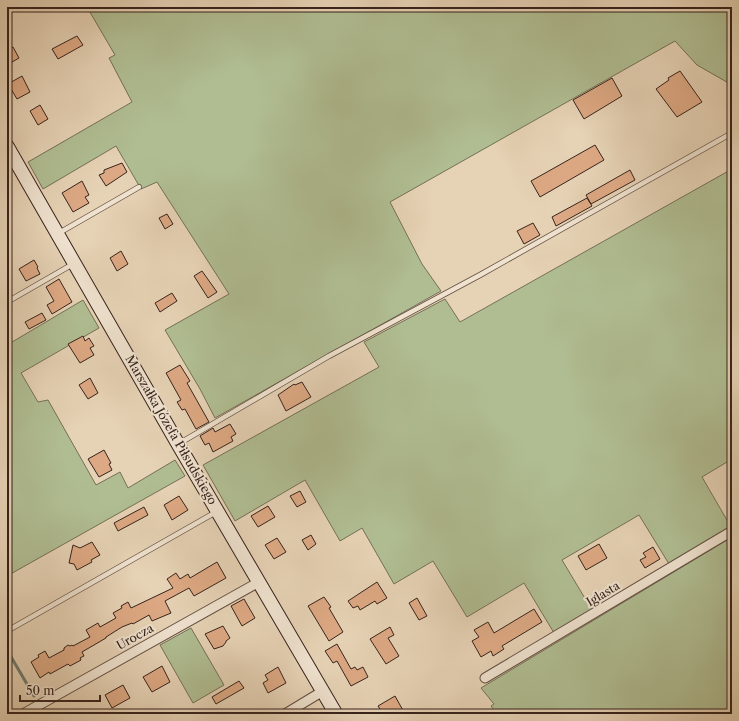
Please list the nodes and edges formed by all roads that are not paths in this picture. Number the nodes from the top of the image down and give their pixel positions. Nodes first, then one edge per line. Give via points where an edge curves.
1 (732, 133) edge
2 (7, 146) edge
3 (139, 187) dead end
4 (58, 234) junction
5 (74, 263) junction
6 (7, 302) edge
7 (178, 444) junction
8 (218, 511) junction
9 (732, 531) edge
10 (260, 582) junction
11 (7, 631) edge
12 (485, 678) dead end
13 (323, 691) junction
14 (23, 714) edge
15 (285, 714) edge
16 (336, 714) edge

1 - 7 lane via 480,275 329,356
2 - 4 street, Marszałka Józefa Piłsudskiego
3 - 4 lane
4 - 5 street, Marszałka Józefa Piłsudskiego
5 - 6 lane
5 - 7 street, Marszałka Józefa Piłsudskiego
7 - 8 street, Marszałka Józefa Piłsudskiego
8 - 10 street, Marszałka Józefa Piłsudskiego
8 - 11 lane
9 - 12 street, Iglasta
10 - 13 street, Marszałka Józefa Piłsudskiego
10 - 14 street, Urocza
13 - 15 street
13 - 16 street, Marszałka Józefa Piłsudskiego

